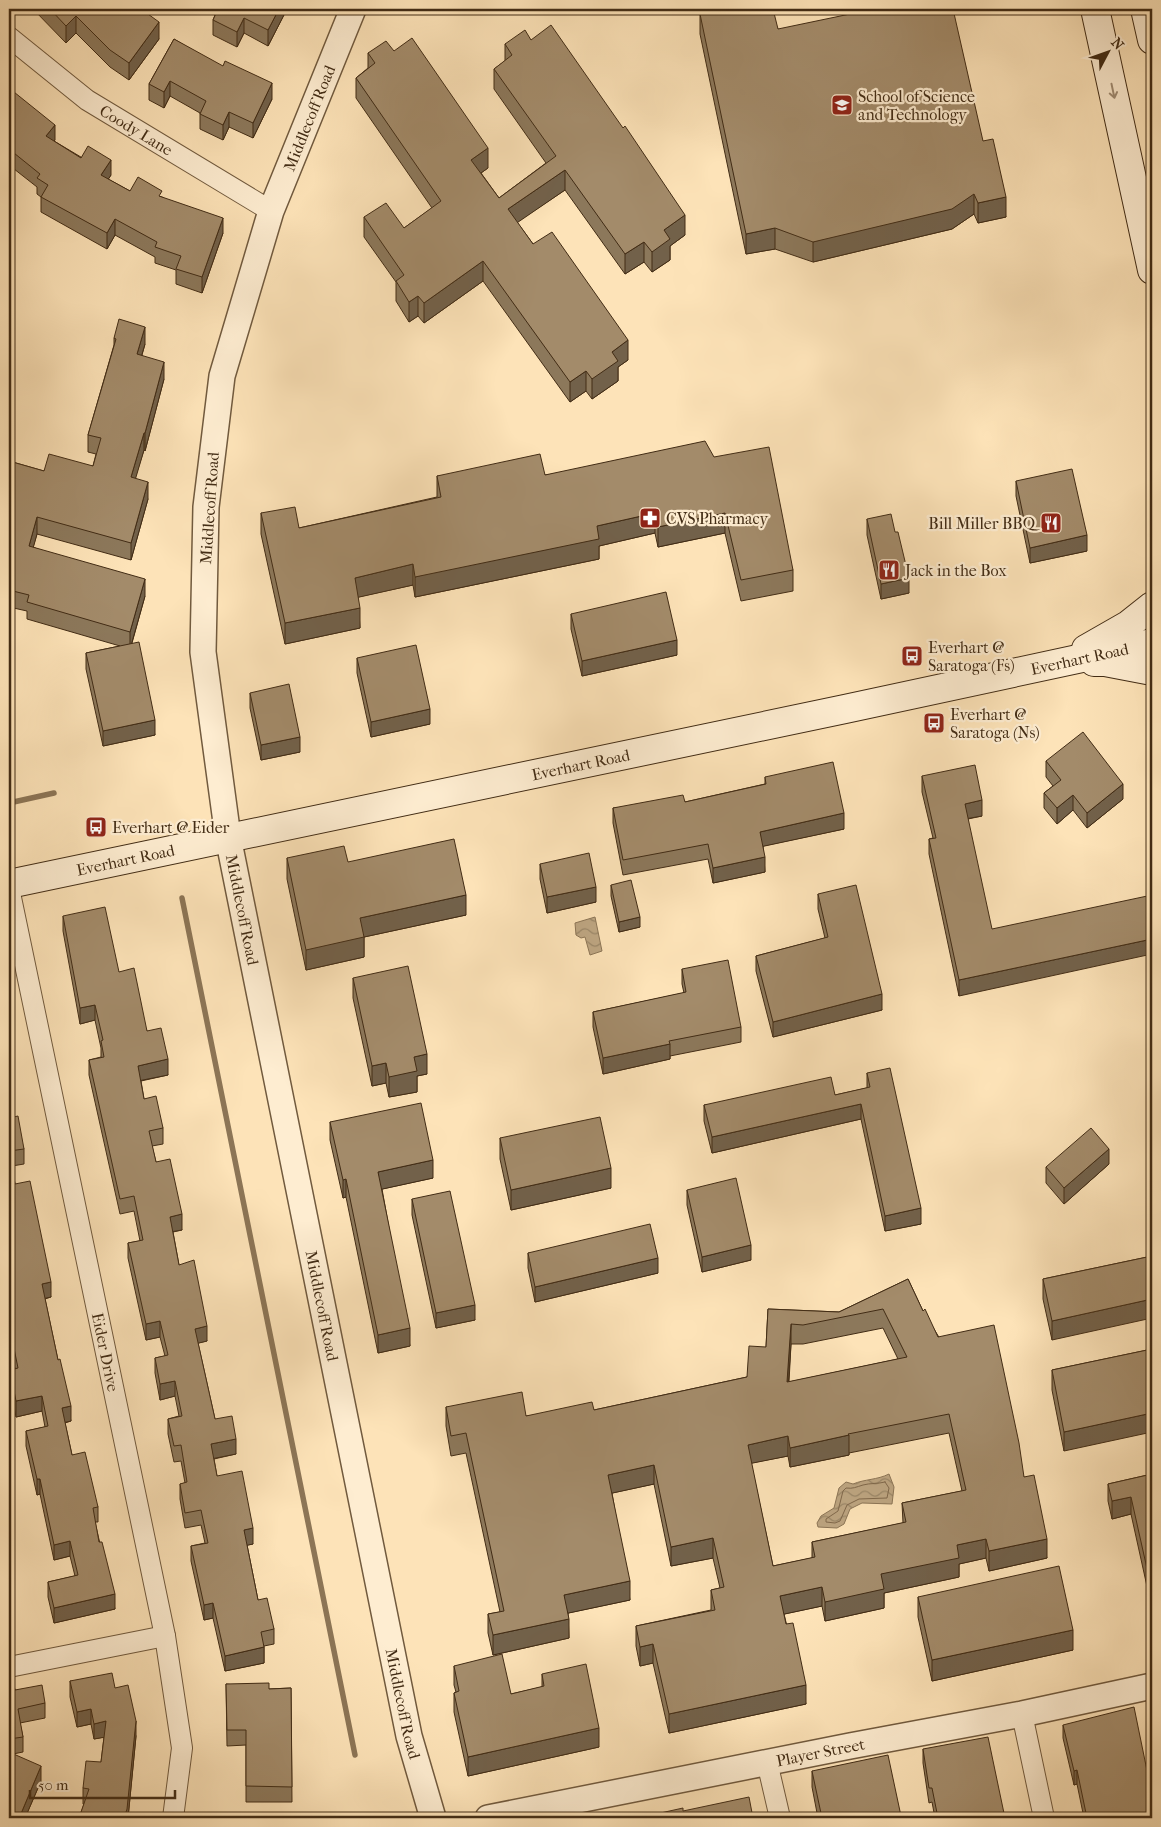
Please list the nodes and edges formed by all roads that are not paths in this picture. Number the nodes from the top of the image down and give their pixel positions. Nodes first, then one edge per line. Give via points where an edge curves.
1 (353, 9) edge
2 (1095, 9) edge
3 (1145, 9) edge
4 (9, 38) edge
5 (1152, 40) edge
6 (271, 211) junction
7 (1152, 270) edge
8 (1152, 606) edge
9 (1152, 643) edge
10 (1055, 663) junction
11 (1152, 672) edge
12 (228, 837) junction
13 (9, 884) edge
14 (9, 888) edge
15 (165, 1636) junction
16 (9, 1667) edge
17 (1152, 1686) edge
18 (1022, 1714) junction
19 (767, 1762) junction
20 (173, 1818) edge
21 (433, 1818) edge
22 (488, 1818) edge
23 (780, 1818) edge
24 (1044, 1818) edge

1 - 6 street, Middlecoff Road
2 -> 7 main road
3 - 5 main road
4 - 6 street, Coody Lane via 87,100
6 - 12 street, Middlecoff Road via 222,376 206,508 203,652
8 - 10 main road via 1095,645
9 - 10 main road, Everhart Road
10 - 11 main road via 1105,662
10 - 12 main road, Everhart Road
12 - 13 main road, Everhart Road
12 - 21 street, Middlecoff Road via 409,1736
14 - 15 street, Eider Drive
15 - 16 street
15 - 20 street, Eider Drive via 182,1748
17 - 18 street, Player Street
18 - 19 street, Player Street
18 - 24 street
19 - 22 street, Player Street
19 - 23 street

